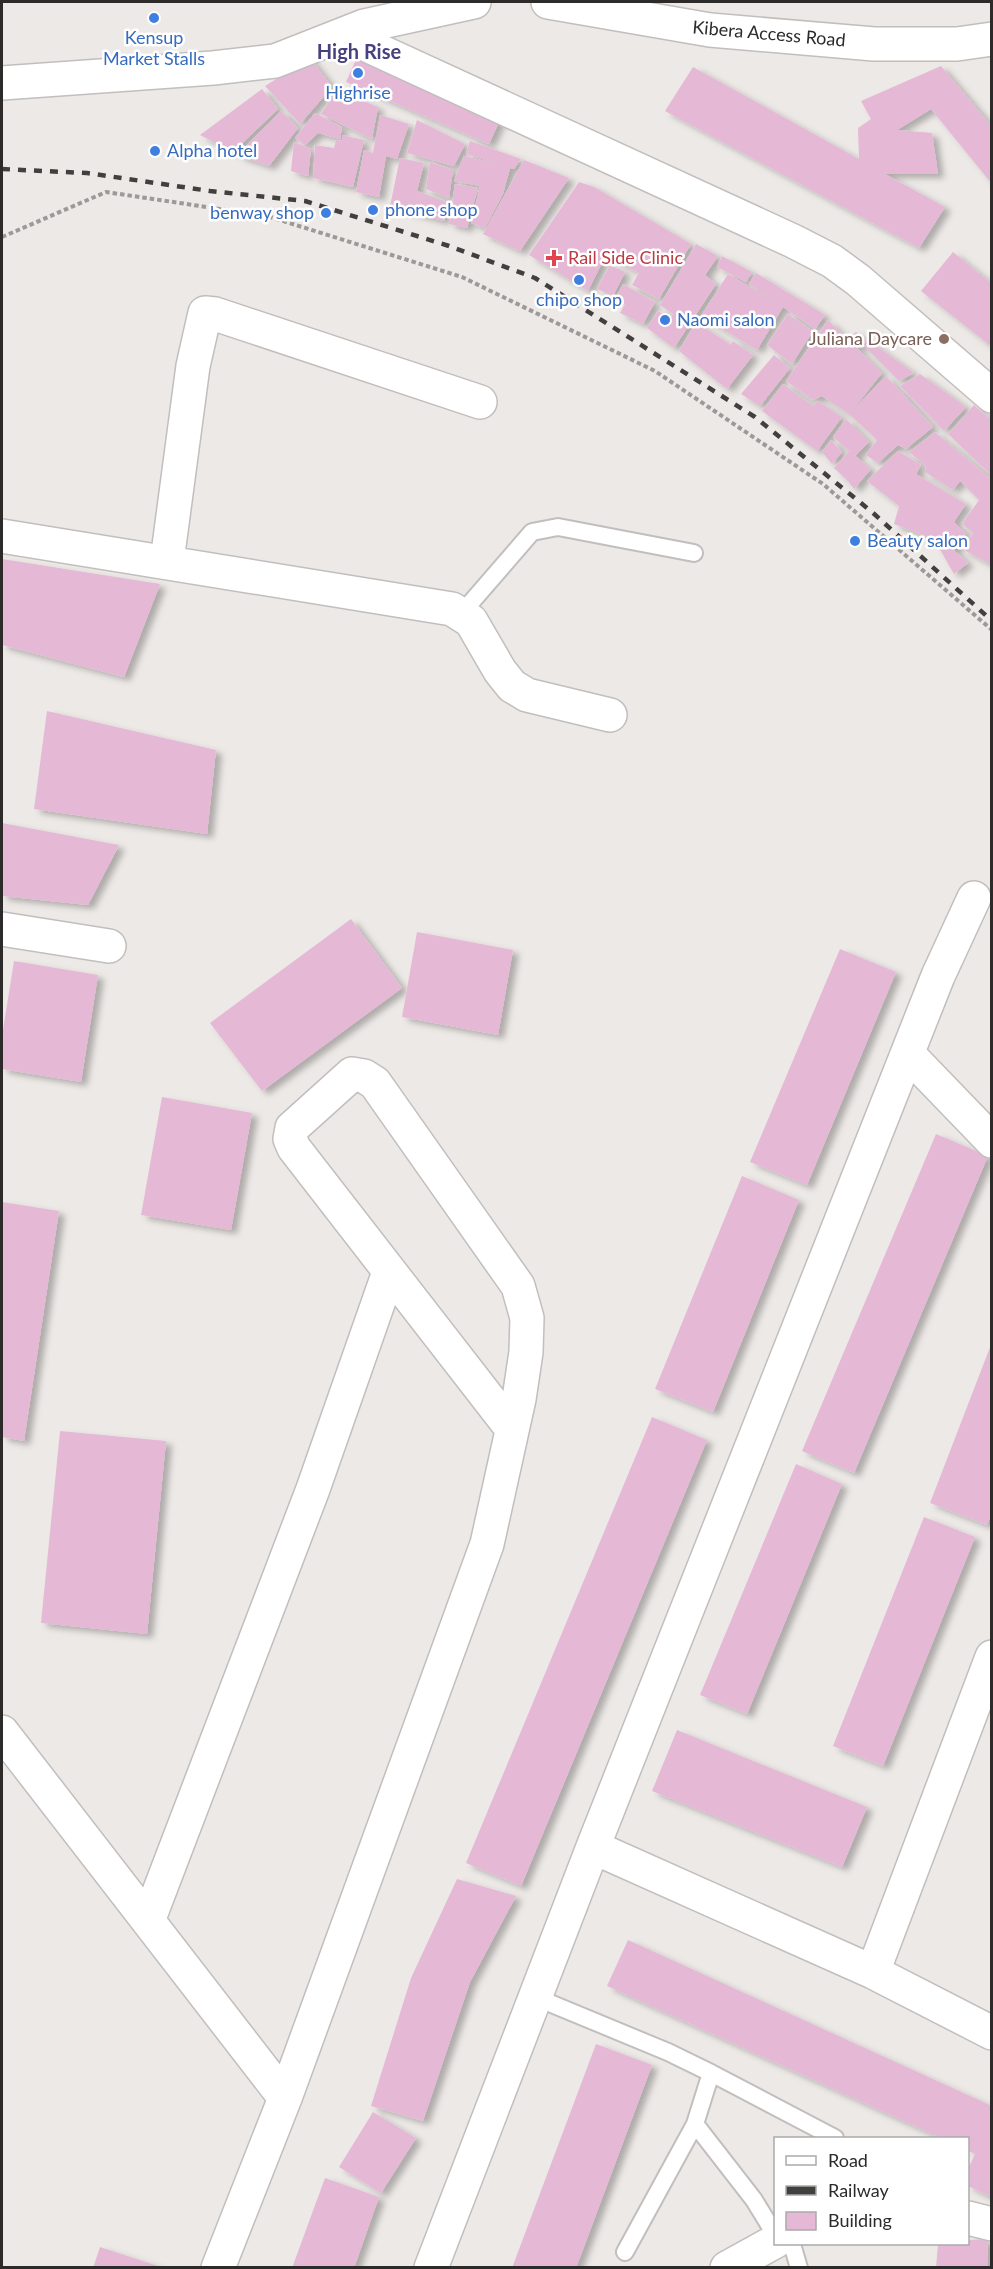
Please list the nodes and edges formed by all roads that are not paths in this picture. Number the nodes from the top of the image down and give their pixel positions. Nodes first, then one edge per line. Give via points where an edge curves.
1 (474, 2) edge
2 (548, 2) edge
3 (345, 35) junction
4 (992, 39) edge
5 (2, 83) edge
6 (992, 396) edge
7 (480, 402) dead end
8 (2, 536) edge
9 (694, 553) dead end
10 (167, 561) junction
11 (461, 614) junction
12 (610, 715) dead end
13 (974, 898) dead end
14 (2, 929) edge
15 (109, 946) dead end
16 (909, 1055) junction
17 (992, 1141) edge
18 (389, 1272) junction
19 (512, 1429) junction
20 (992, 1657) edge
21 (2, 1732) edge
22 (593, 1847) junction
23 (148, 1921) junction
24 (873, 1972) junction
25 (535, 1997) junction
26 (992, 2033) edge
27 (711, 2073) junction
28 (285, 2098) junction
29 (695, 2124) junction
30 (831, 2137) edge
31 (969, 2218) edge
32 (992, 2224) edge
33 (774, 2233) edge
34 (774, 2242) edge
35 (792, 2245) edge
36 (625, 2252) dead end
37 (218, 2268) edge
38 (431, 2268) edge
39 (727, 2268) edge
40 (799, 2268) edge

1 - 3 street via 364,26
2 - 4 street, Kibera Access Road via 710,30 874,44 957,44
3 - 5 street via 275,61
3 - 6 street via 832,261
7 - 10 street via 205,313 193,366
8 - 10 street
9 - 11 lane via 558,527 532,532
10 - 11 street via 452,609
11 - 12 street via 471,621 513,686 527,695
13 - 16 street via 938,976
14 - 15 street
16 - 17 street
16 - 22 street
18 - 19 street
18 - 19 street via 290,1139 292,1128 352,1074 375,1083 518,1286 527,1318 526,1352
18 - 23 street via 313,1489
19 - 28 street via 487,1544
20 - 24 street
21 - 23 street
22 - 24 street
22 - 25 street
23 - 28 street
24 - 26 street
25 - 27 lane
25 - 38 street
27 - 29 lane
27 - 30 lane
28 - 37 street
29 - 33 lane via 754,2200
29 - 36 lane
31 - 32 street
34 - 39 street
35 - 40 lane

